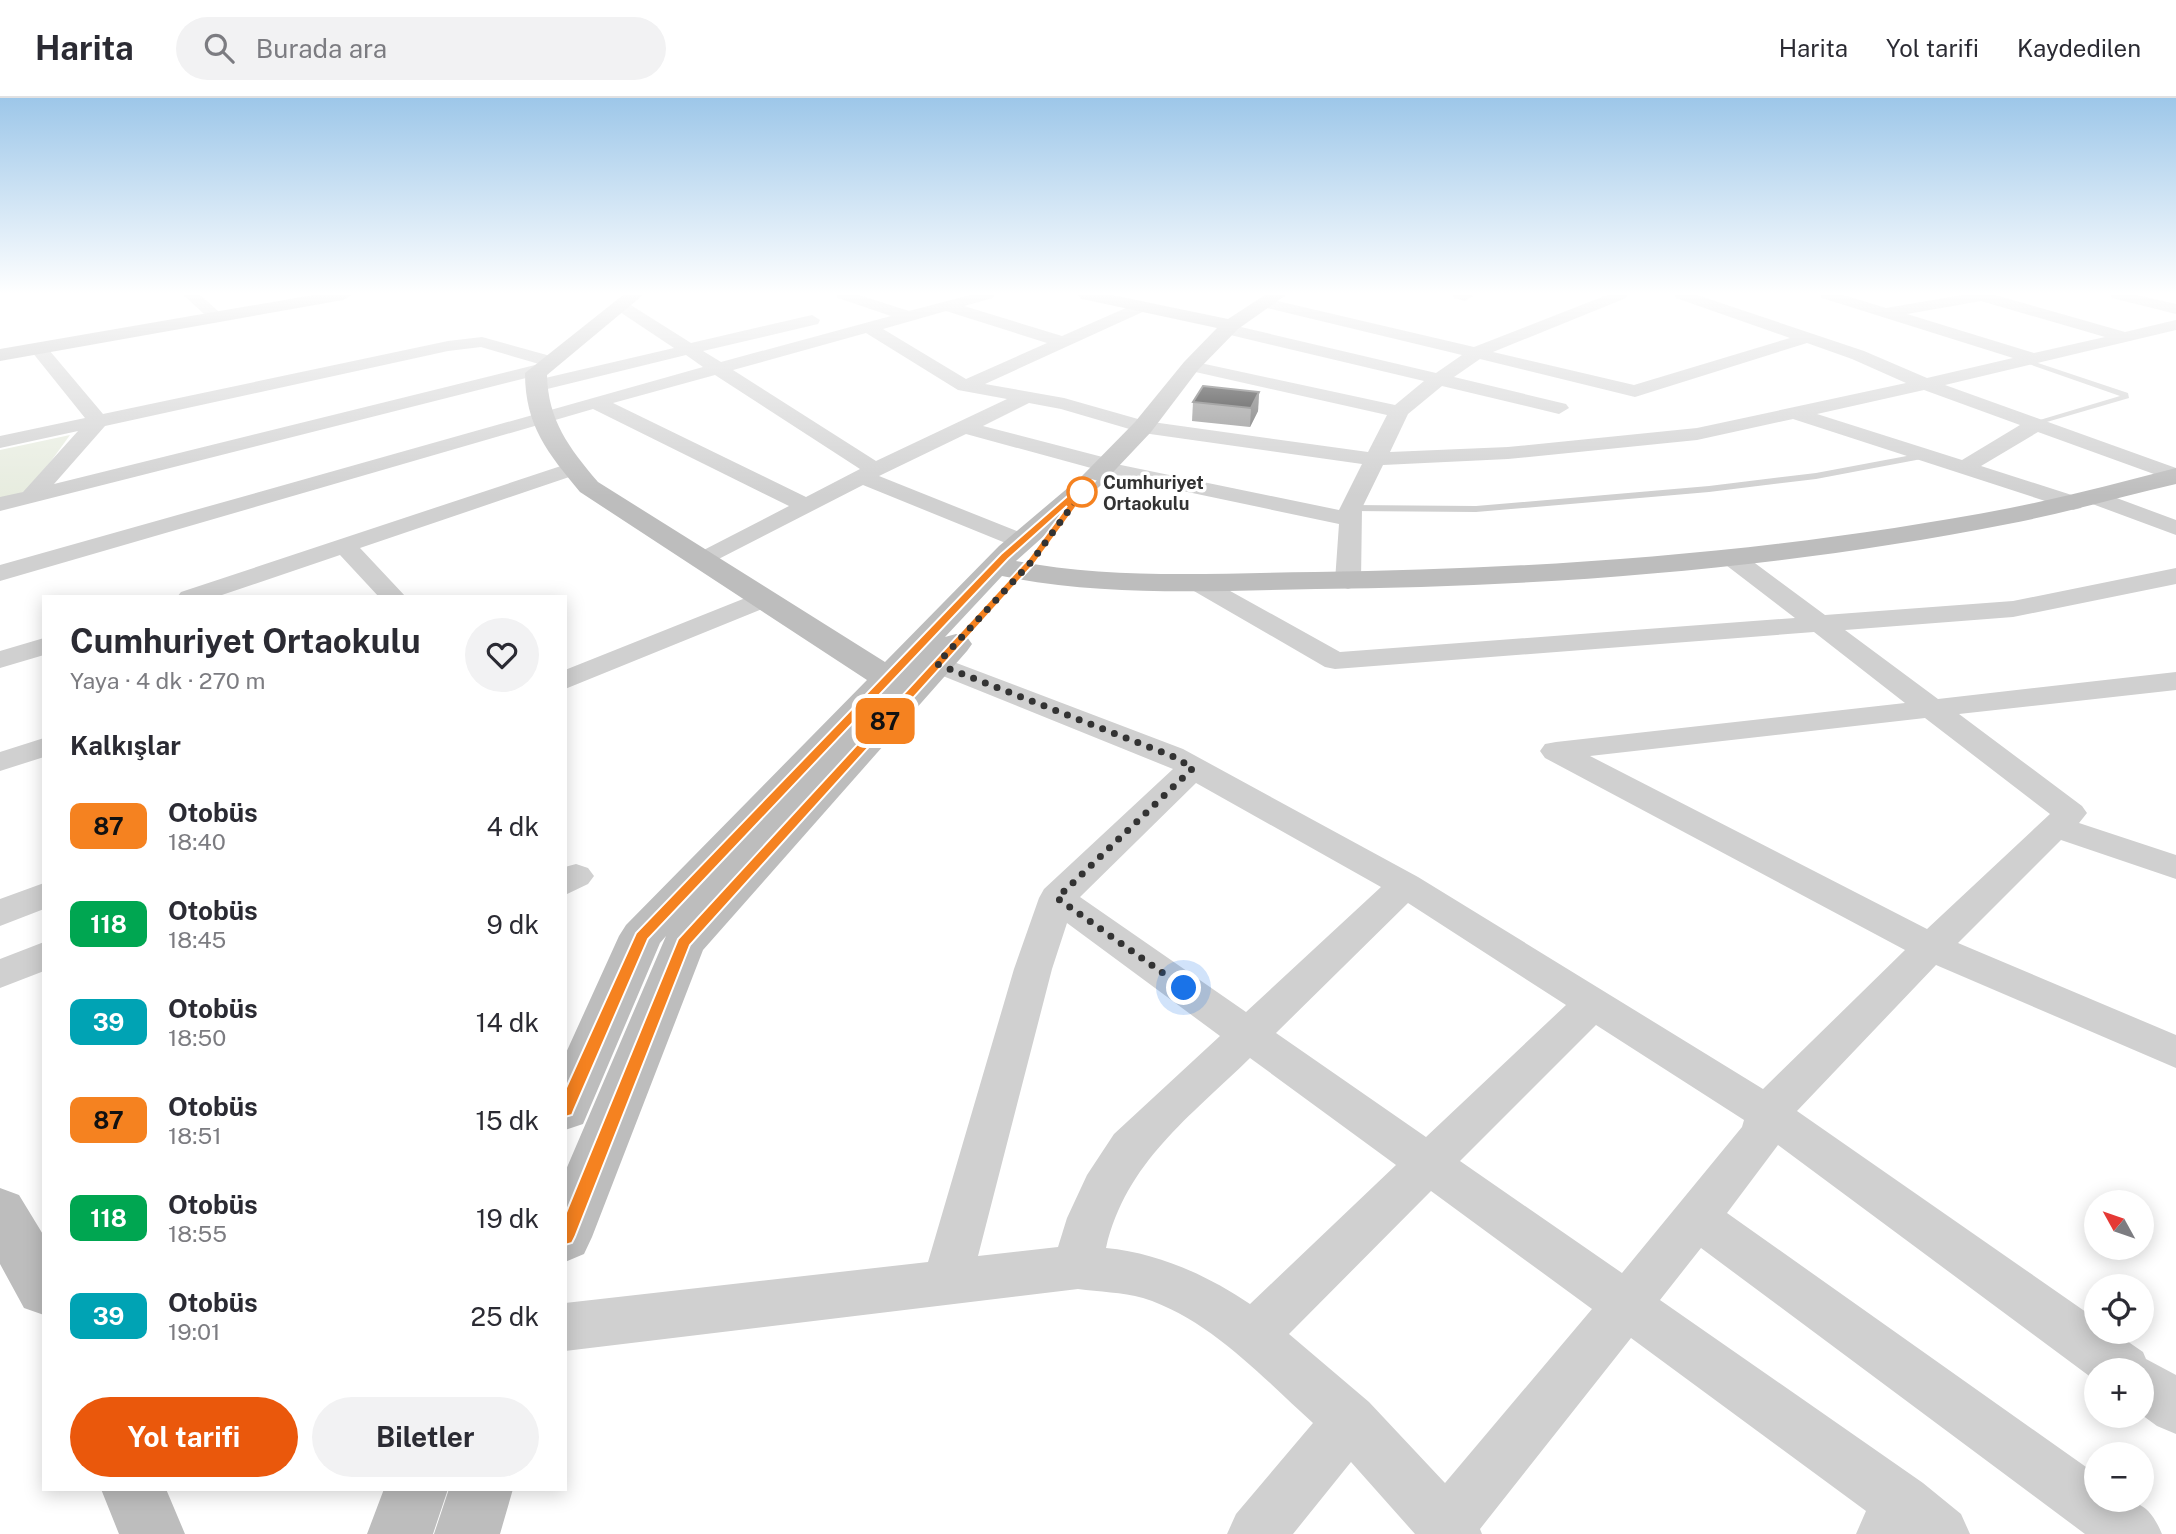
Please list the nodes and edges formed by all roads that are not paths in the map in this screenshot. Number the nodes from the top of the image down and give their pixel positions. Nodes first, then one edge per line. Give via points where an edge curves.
1 (50, 362) edge
2 (373, 362) edge
3 (521, 362) edge
4 (553, 362) edge
5 (605, 362) edge
6 (709, 362) edge
7 (740, 362) edge
8 (926, 362) edge
9 (1018, 362) edge
10 (1195, 362) edge
11 (1324, 362) edge
12 (1366, 362) edge
13 (1464, 362) edge
14 (1515, 362) edge
15 (1729, 362) edge
16 (1874, 362) edge
17 (2017, 362) edge
18 (2038, 362) edge
19 (1191, 366) junction
20 (718, 368) junction
21 (541, 372) junction
22 (1439, 379) junction
23 (1925, 384) junction
24 (1286, 385) junction
25 (965, 386) junction
26 (1027, 397) junction
27 (595, 402) junction
28 (1559, 408) dead end
29 (1399, 412) junction
30 (1796, 414) junction
31 (540, 417) junction
32 (98, 421) junction
33 (2036, 424) junction
34 (964, 427) junction
35 (1143, 427) junction
36 (0, 442) edge
37 (1928, 455) junction
38 (1373, 459) junction
39 (1965, 467) junction
40 (573, 468) junction
41 (1100, 471) junction
42 (869, 473) junction
43 (2176, 476) edge
44 (30, 497) junction
45 (2084, 500) junction
46 (0, 504) edge
47 (807, 506) junction
48 (1350, 514) junction
49 (2176, 527) edge
50 (344, 545) junction
51 (1731, 557) junction
52 (1016, 558) junction
53 (703, 560) junction
54 (0, 573) edge
55 (2176, 576) edge
56 (1348, 581) junction
57 (1196, 582) junction
58 (196, 595) edge
59 (391, 595) edge
60 (763, 598) junction
61 (1822, 624) junction
62 (42, 647) edge
63 (0, 660) edge
64 (937, 664) junction
65 (887, 678) junction
66 (567, 679) edge
67 (2176, 681) edge
68 (1933, 709) junction
69 (42, 748) edge
70 (0, 762) edge
71 (1193, 768) junction
72 (2056, 827) junction
73 (2176, 867) edge
74 (1405, 885) junction
75 (42, 896) edge
76 (1057, 898) junction
77 (0, 913) edge
78 (1931, 947) junction
79 (42, 957) edge
80 (0, 974) edge
81 (1593, 1003) junction
82 (1247, 1034) junction
83 (2176, 1052) edge
84 (567, 1105) edge
85 (1767, 1113) junction
86 (1427, 1163) junction
87 (1697, 1218) junction
88 (567, 1232) edge
89 (1078, 1267) junction
90 (947, 1282) junction
91 (1626, 1306) junction
92 (567, 1327) edge
93 (1253, 1335) junction
94 (2108, 1358) edge
95 (2154, 1391) edge
96 (2176, 1407) edge
97 (1350, 1421) junction
98 (134, 1491) edge
99 (415, 1491) edge
100 (480, 1491) edge
101 (1910, 1524) edge
102 (1449, 1530) edge
103 (152, 1534) edge
104 (400, 1534) edge
105 (467, 1534) edge
106 (1256, 1534) edge
107 (2133, 1534) edge

1 - 32 street
2 - 32 street
3 - 21 street
4 - 21 street
5 - 21 street
6 - 20 street
7 - 20 street
8 - 25 street
9 - 25 street
10 - 19 street
11 - 24 street
12 - 22 street
13 - 22 street
14 - 15 street via 1635,391
16 - 23 street
17 - 23 street
18 - 33 lane via 2125,395
19 - 24 street
19 - 35 street
20 - 27 street
20 - 42 street
21 - 31 street
21 - 44 street
22 - 28 street
22 - 29 street
23 - 30 street
23 - 33 street
24 - 29 street
25 - 26 street
26 - 34 street
26 - 35 street
27 - 31 street
27 - 47 street
29 - 38 street
30 - 37 street
30 - 38 street via 1697,434 1508,453
31 - 40 street via 552,442
31 - 54 street
32 - 36 street
32 - 44 street
33 - 39 street
33 - 43 street
34 - 41 street
34 - 42 street
35 - 38 street
35 - 41 street
37 - 39 street
37 - 48 lane via 1764,484 1467,510
38 - 48 street
39 - 45 street
40 - 50 street
40 - 53 street via 589,487
41 - 48 street
41 - 52 street
42 - 47 street
42 - 52 street via 956,517
43 - 45 street
44 - 46 street
45 - 49 street
45 - 51 street via 1812,548
47 - 53 street
48 - 56 street
50 - 58 street
50 - 59 street
51 - 56 street via 1635,567
51 - 61 street
52 - 57 street via 1163,582
52 - 64 street
52 - 65 street
53 - 60 street
55 - 61 street via 2013,609
56 - 57 street
57 - 61 street via 1335,661
60 - 65 street
60 - 66 street
61 - 68 street
62 - 63 street
64 - 71 street
64 - 88 street via 684,943
65 - 84 street via 641,936
67 - 68 street
68 - 72 street via 2070,813
68 - 78 street via 1556,751
69 - 70 street
71 - 74 street
71 - 76 street
72 - 73 street
72 - 78 street
74 - 81 street
74 - 82 street
75 - 77 street
76 - 82 street
76 - 90 street via 1033,969
78 - 83 street
78 - 85 street
79 - 80 street
81 - 85 street
81 - 86 street
82 - 86 street
82 - 89 street via 1112,1170 1085,1230
85 - 87 street via 1762,1134
85 - 94 street
86 - 91 street
86 - 93 street
87 - 91 street
87 - 107 street
89 - 90 street
89 - 93 street via 1145,1276 1202,1300
90 - 92 street
91 - 101 street
91 - 102 street
93 - 97 street
95 - 96 street
97 - 102 street
97 - 106 street
98 - 103 street
99 - 104 street
100 - 105 street

